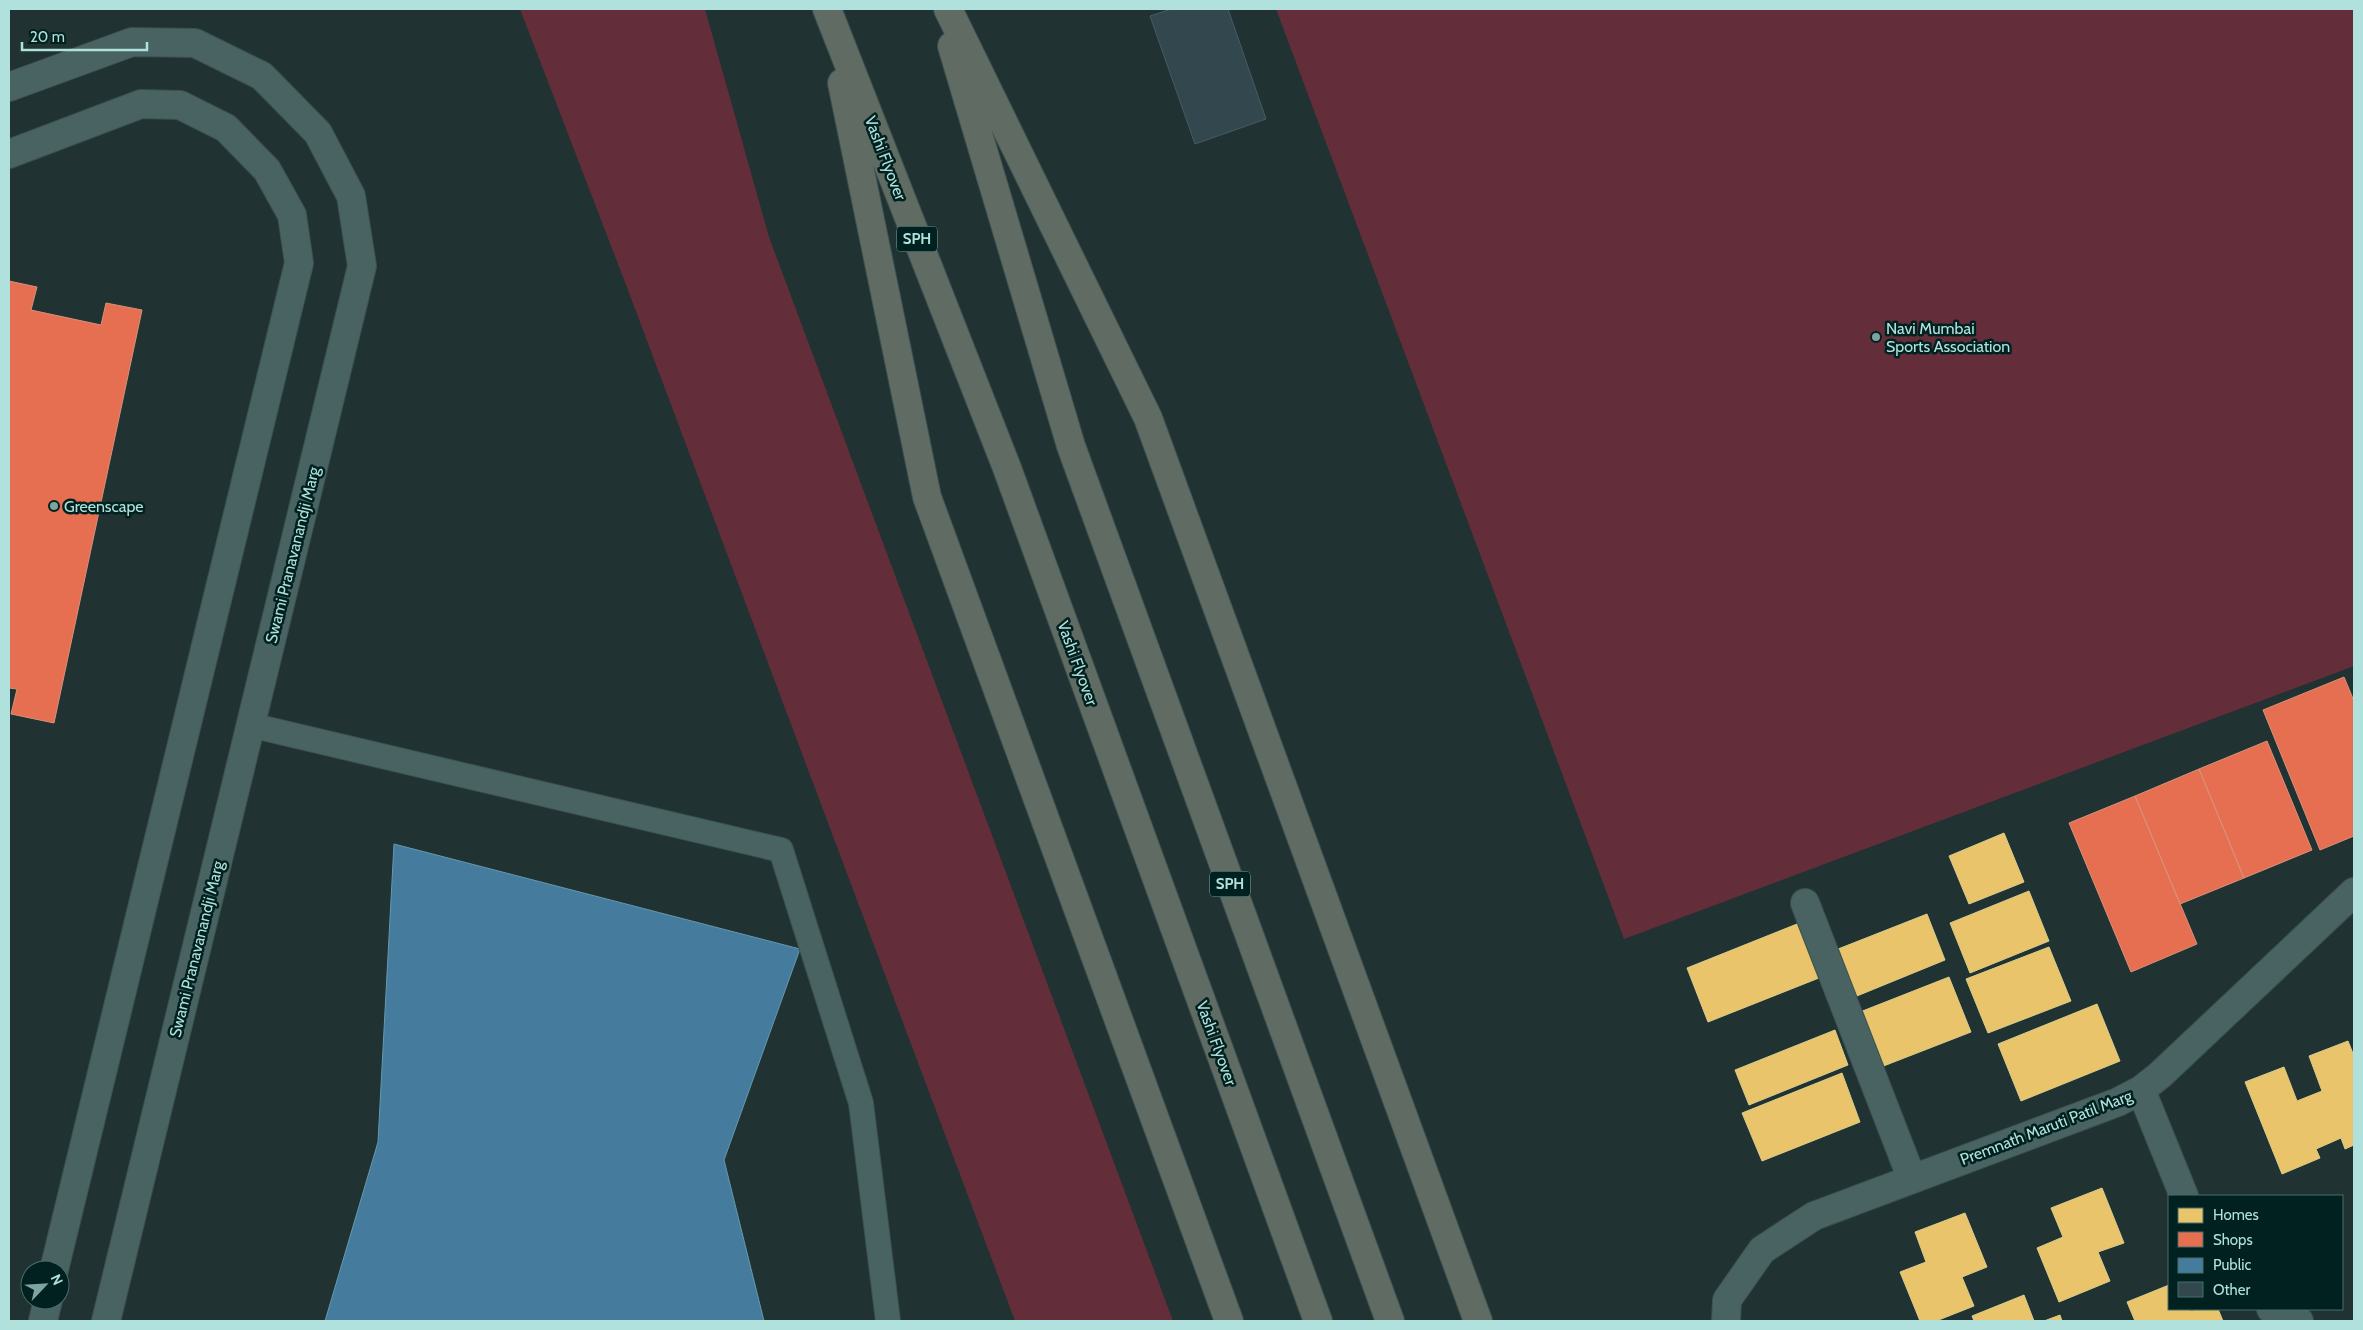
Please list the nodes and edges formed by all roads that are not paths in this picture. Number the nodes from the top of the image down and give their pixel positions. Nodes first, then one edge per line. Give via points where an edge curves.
1 (827, 9) edge
2 (941, 9) edge
3 (948, 9) edge
4 (9, 87) edge
5 (9, 154) edge
6 (250, 725) junction
7 (2354, 892) edge
8 (1806, 903) dead end
9 (2141, 1090) junction
10 (1912, 1179) junction
11 (2184, 1195) edge
12 (56, 1260) edge
13 (2273, 1310) edge
14 (106, 1321) edge
15 (888, 1321) edge
16 (1229, 1321) edge
17 (1318, 1321) edge
18 (1390, 1321) edge
19 (1478, 1321) edge
20 (1726, 1321) edge
21 (2300, 1321) edge

1 - 16 highway via 927,497
1 - 17 highway, Vashi Flyover / SPH via 1007,468
2 - 18 highway, SPH via 1071,446
3 - 19 highway via 1148,418
4 - 6 street, Swami Pranavanandji Marg via 132,42 195,43 262,76 318,133 351,196 362,266
5 - 12 street via 141,104 180,105 226,128 267,170 292,215 299,262
6 - 14 street, Swami Pranavanandji Marg
6 - 15 lane via 781,850 860,1103
7 - 9 street, Premnath Maruti Patil Marg via 2160,1076
8 - 10 street
9 - 10 street, Premnath Maruti Patil Marg via 2118,1102
9 - 11 street
10 - 20 street, Premnath Maruti Patil Marg via 1814,1216 1762,1250 1727,1300
13 - 21 street

